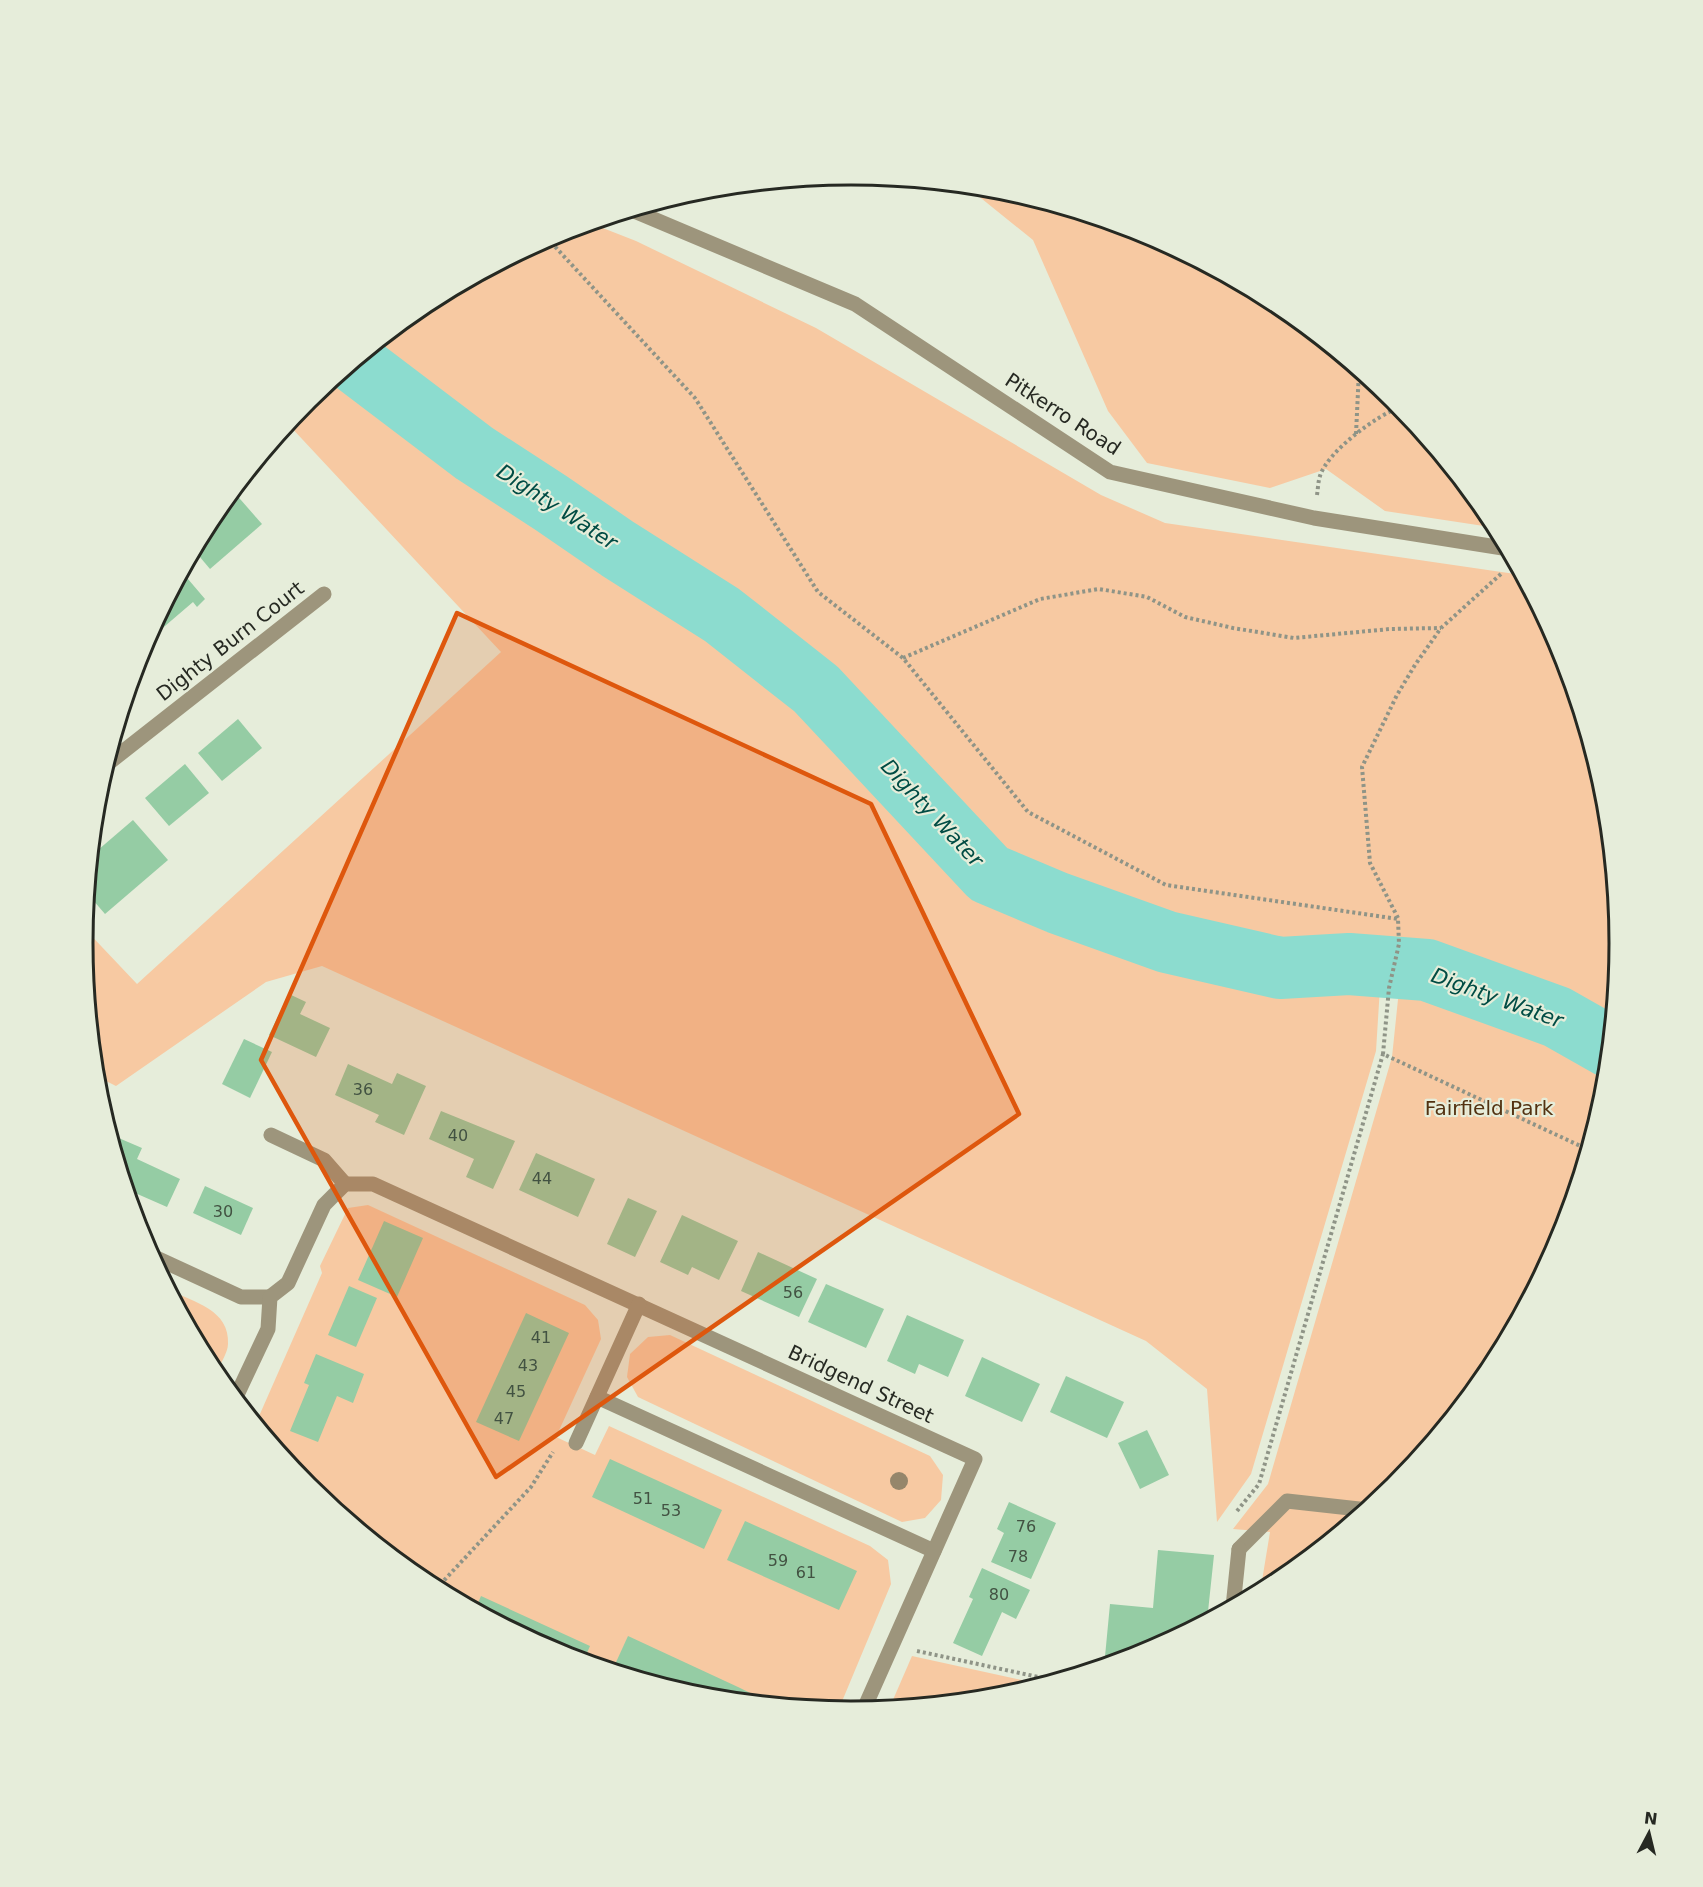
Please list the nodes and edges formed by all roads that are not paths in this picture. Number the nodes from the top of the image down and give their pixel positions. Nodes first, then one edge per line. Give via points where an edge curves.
1 (643, 215) edge
2 (1498, 547) edge
3 (324, 594) dead end
4 (117, 756) edge
5 (271, 1135) dead end
6 (345, 1184) junction
7 (163, 1261) edge
8 (270, 1297) junction
9 (639, 1304) junction
10 (239, 1390) edge
11 (597, 1397) junction
12 (576, 1443) road end
13 (1357, 1509) edge
14 (934, 1551) junction
15 (1234, 1598) edge
16 (867, 1701) edge

1 - 2 street, Pitkerro Road via 855,304 1110,472 1314,518
3 - 4 street, Dighty Burn Court
5 - 6 street via 324,1160
6 - 8 street via 324,1205 288,1283
6 - 9 street, Bridgend Street via 373,1184
7 - 8 street via 241,1297
8 - 10 street via 267,1329
9 - 11 street
9 - 14 street, Bridgend Street via 975,1459
11 - 12 street
11 - 14 street
13 - 15 street via 1287,1502 1239,1548
14 - 16 street, Bridgend Street

